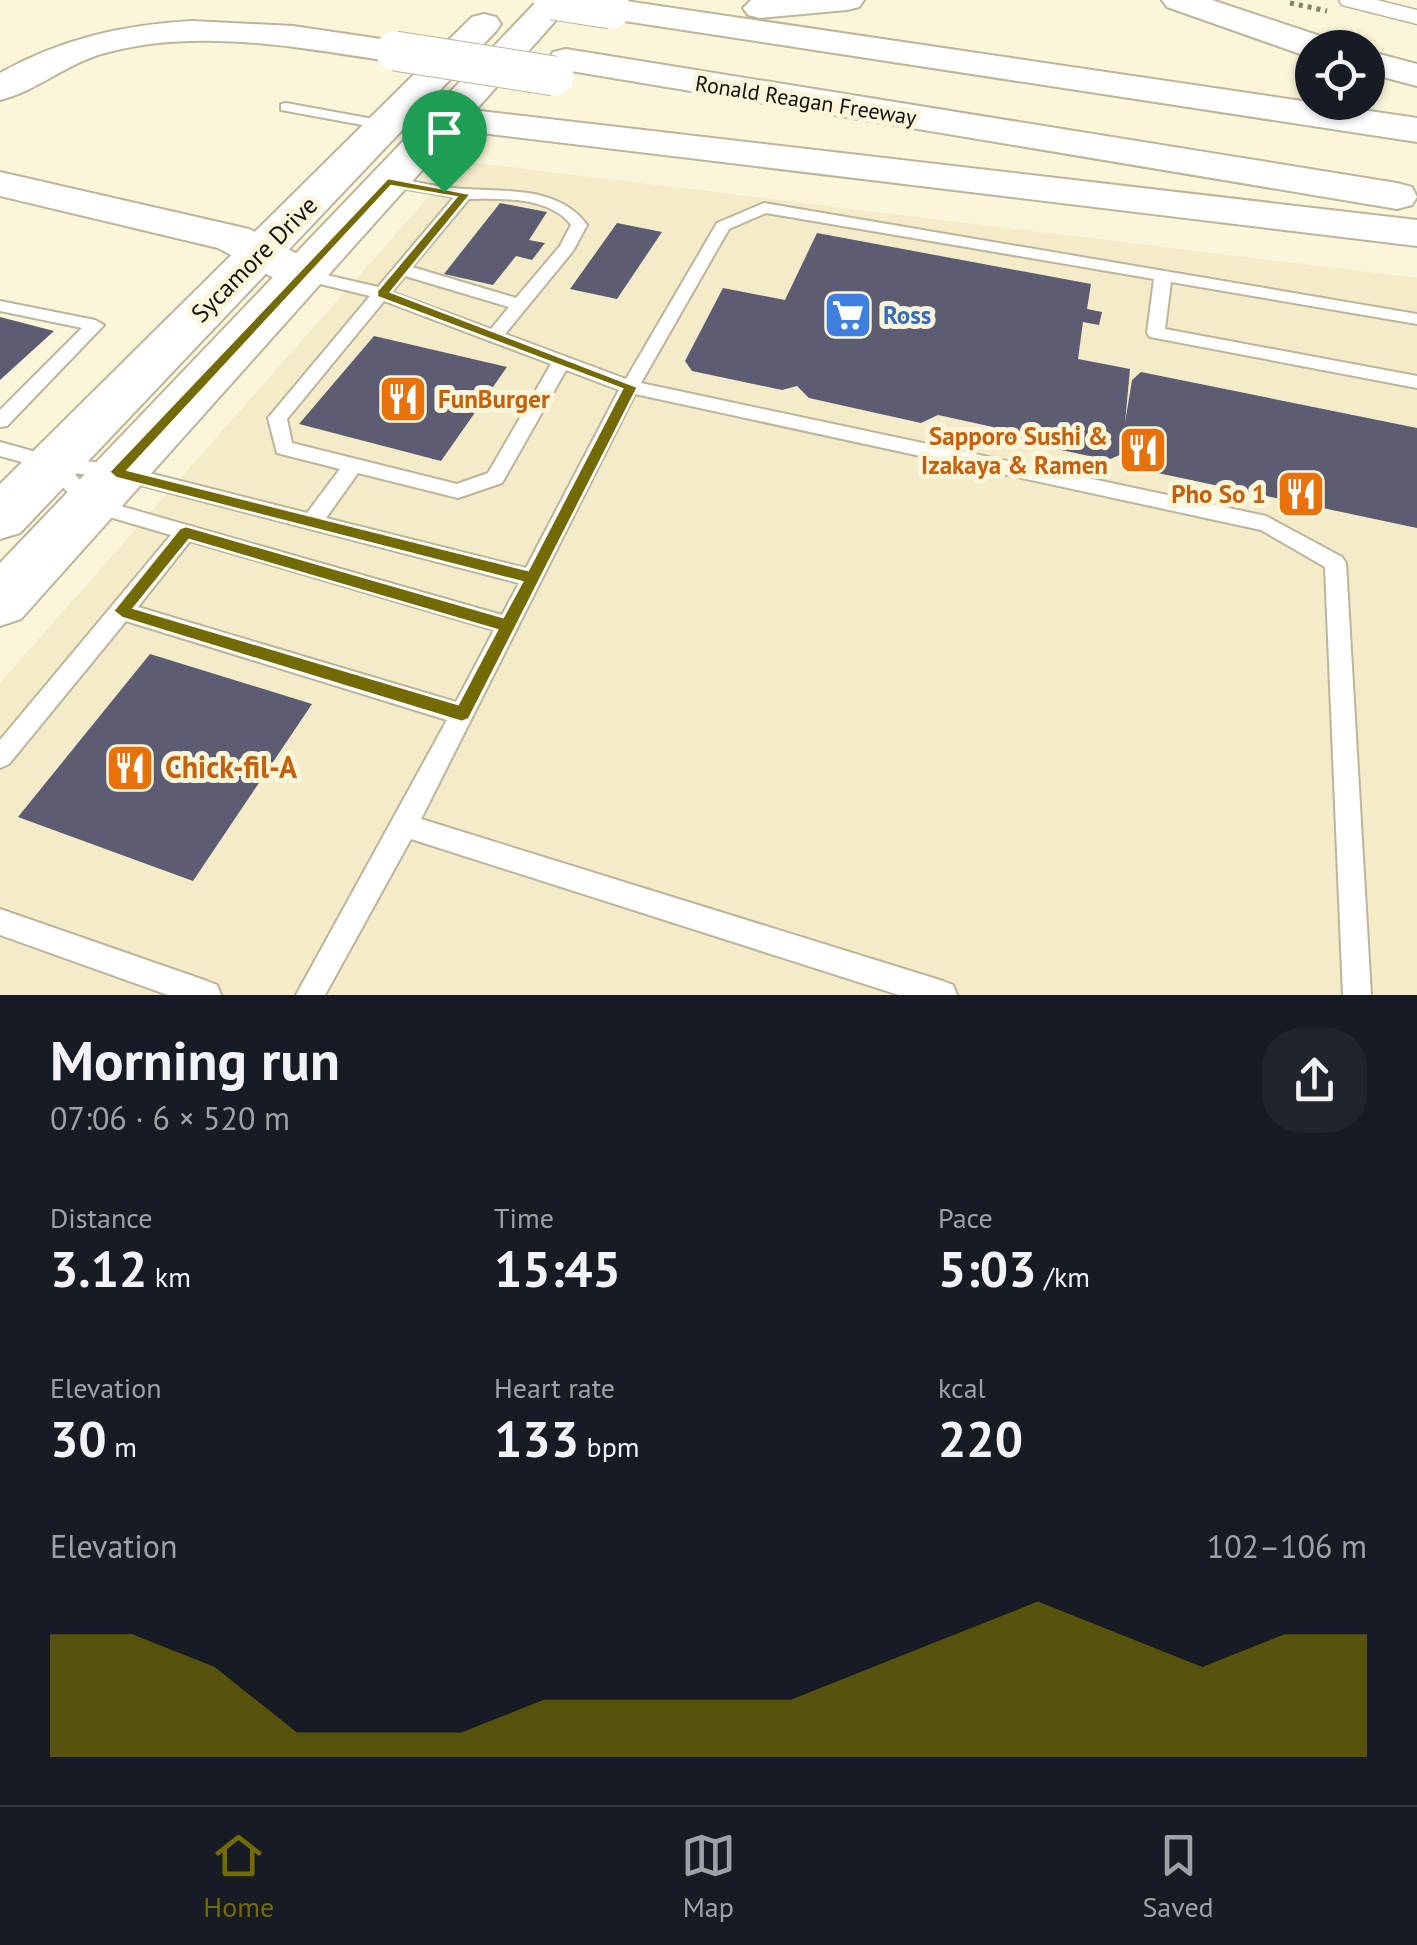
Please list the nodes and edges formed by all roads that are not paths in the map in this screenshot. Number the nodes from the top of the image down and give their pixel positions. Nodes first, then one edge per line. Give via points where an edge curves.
1 (194, 0) edge
2 (507, 0) edge
3 (555, 0) edge
4 (674, 0) edge
5 (846, 0) edge
6 (1179, 0) edge
7 (1350, 0) edge
8 (1417, 17) edge
9 (1295, 40) edge
10 (404, 43) junction
11 (1385, 67) edge
12 (1417, 75) edge
13 (0, 89) edge
14 (286, 108) dead end
15 (446, 119) junction
16 (384, 125) junction
17 (1417, 130) edge
18 (388, 182) junction
19 (0, 184) edge
20 (465, 194) junction
21 (1417, 199) edge
22 (0, 223) edge
23 (1417, 233) edge
24 (270, 264) junction
25 (403, 270) junction
26 (1164, 276) junction
27 (382, 294) junction
28 (518, 304) junction
29 (0, 306) edge
30 (1417, 319) edge
31 (494, 336) junction
32 (562, 361) junction
33 (1417, 382) edge
34 (630, 387) junction
35 (0, 421) edge
36 (0, 449) edge
37 (353, 465) junction
38 (86, 480) junction
39 (0, 518) edge
40 (310, 523) junction
41 (186, 533) junction
42 (533, 578) junction
43 (0, 602) edge
44 (122, 611) junction
45 (508, 626) junction
46 (462, 714) junction
47 (0, 758) edge
48 (405, 826) junction
49 (0, 922) edge
50 (207, 995) edge
51 (310, 995) edge
52 (943, 995) edge
53 (1357, 995) edge

1 - 10 main road
2 - 16 main road, Sycamore Drive
3 - 15 main road, Sycamore Drive
3 - 17 main road, bridge
4 - 5 main road via 788,8
6 - 9 main road
7 - 8 street
10 - 13 main road via 158,30 87,45
10 - 21 main road, Ronald Reagan Freeway, bridge
11 - 12 main road
14 - 16 lane
15 - 18 main road, Sycamore Drive
15 - 23 main road
16 - 24 main road, Sycamore Drive
18 - 20 lane
18 - 24 main road, Sycamore Drive
19 - 24 main road via 233,238
20 - 25 lane
20 - 28 lane via 510,195 574,215 578,225 568,248
22 - 24 main road via 205,264
24 - 27 lane
24 - 38 main road, Sycamore Drive
25 - 27 lane
25 - 28 lane
26 - 30 lane
26 - 33 lane via 1156,333
26 - 34 lane via 790,210 753,210 722,226
27 - 31 lane
27 - 37 lane via 277,418 284,448
28 - 31 lane
29 - 35 lane via 96,324
31 - 32 lane
32 - 34 lane
32 - 37 lane via 495,478 458,491
34 - 42 lane
34 - 53 lane via 1266,524 1335,562
36 - 38 lane
37 - 40 lane
38 - 39 main road, Sycamore Drive
38 - 40 lane
38 - 41 lane
38 - 43 main road, Sycamore Drive
40 - 42 lane
41 - 44 lane
41 - 45 lane
42 - 45 lane
44 - 46 lane
44 - 47 lane
45 - 46 lane
46 - 48 lane
48 - 51 lane
48 - 52 lane
49 - 50 lane

